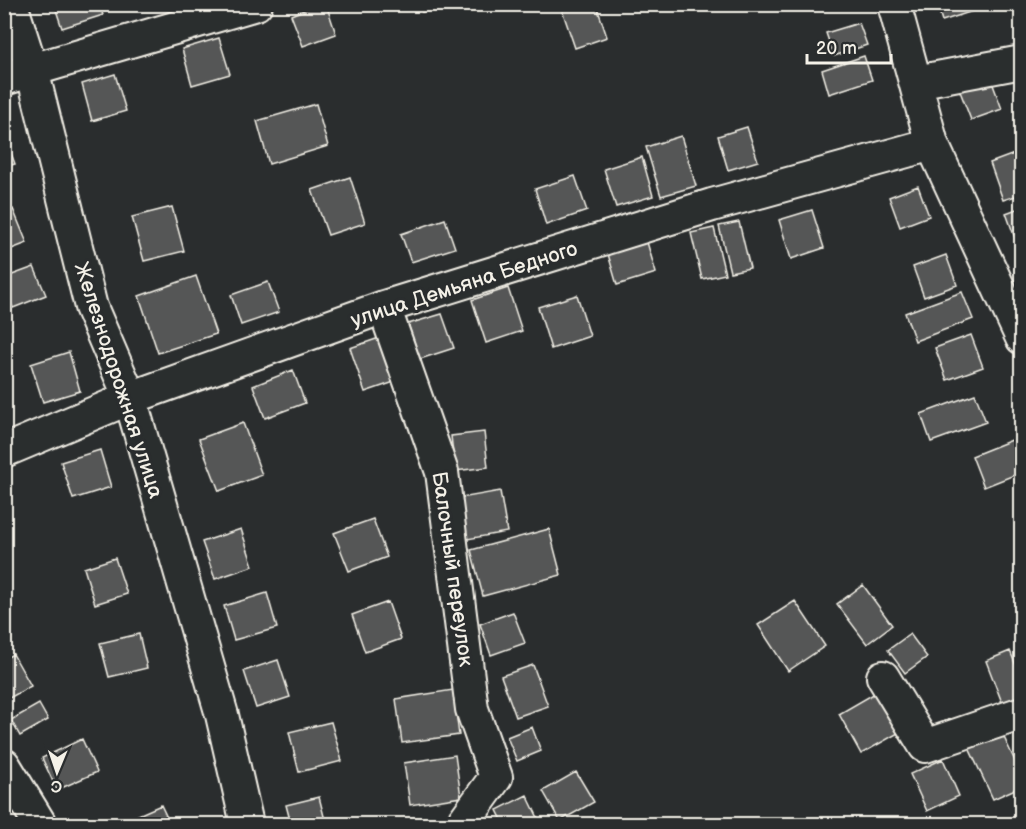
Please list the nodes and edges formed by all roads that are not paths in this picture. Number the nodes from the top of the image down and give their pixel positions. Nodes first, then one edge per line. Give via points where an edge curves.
1 (11, 4) edge
2 (256, 4) edge
3 (894, 4) edge
4 (1022, 62) edge
5 (18, 74) edge
6 (916, 82) junction
7 (932, 144) junction
8 (384, 308) junction
9 (1022, 338) edge
10 (130, 398) junction
11 (4, 451) edge
12 (883, 677) dead end
13 (1022, 713) edge
14 (4, 765) edge
15 (40, 825) edge
16 (247, 825) edge
17 (462, 825) edge

1 - 5 street, Железнодорожная улица
2 - 5 street
3 - 6 street
4 - 6 street
5 - 10 street, Железнодорожная улица via 91,307
6 - 7 street
7 - 8 street, улица Демьяна Бедного via 712,205
7 - 9 street
8 - 10 street, улица Демьяна Бедного
8 - 17 street, Балочный переулок via 442,472 472,709 496,777
10 - 11 street, улица Демьяна Бедного
10 - 16 street, Железнодорожная улица via 222,715
12 - 13 street via 925,747
14 - 15 street

